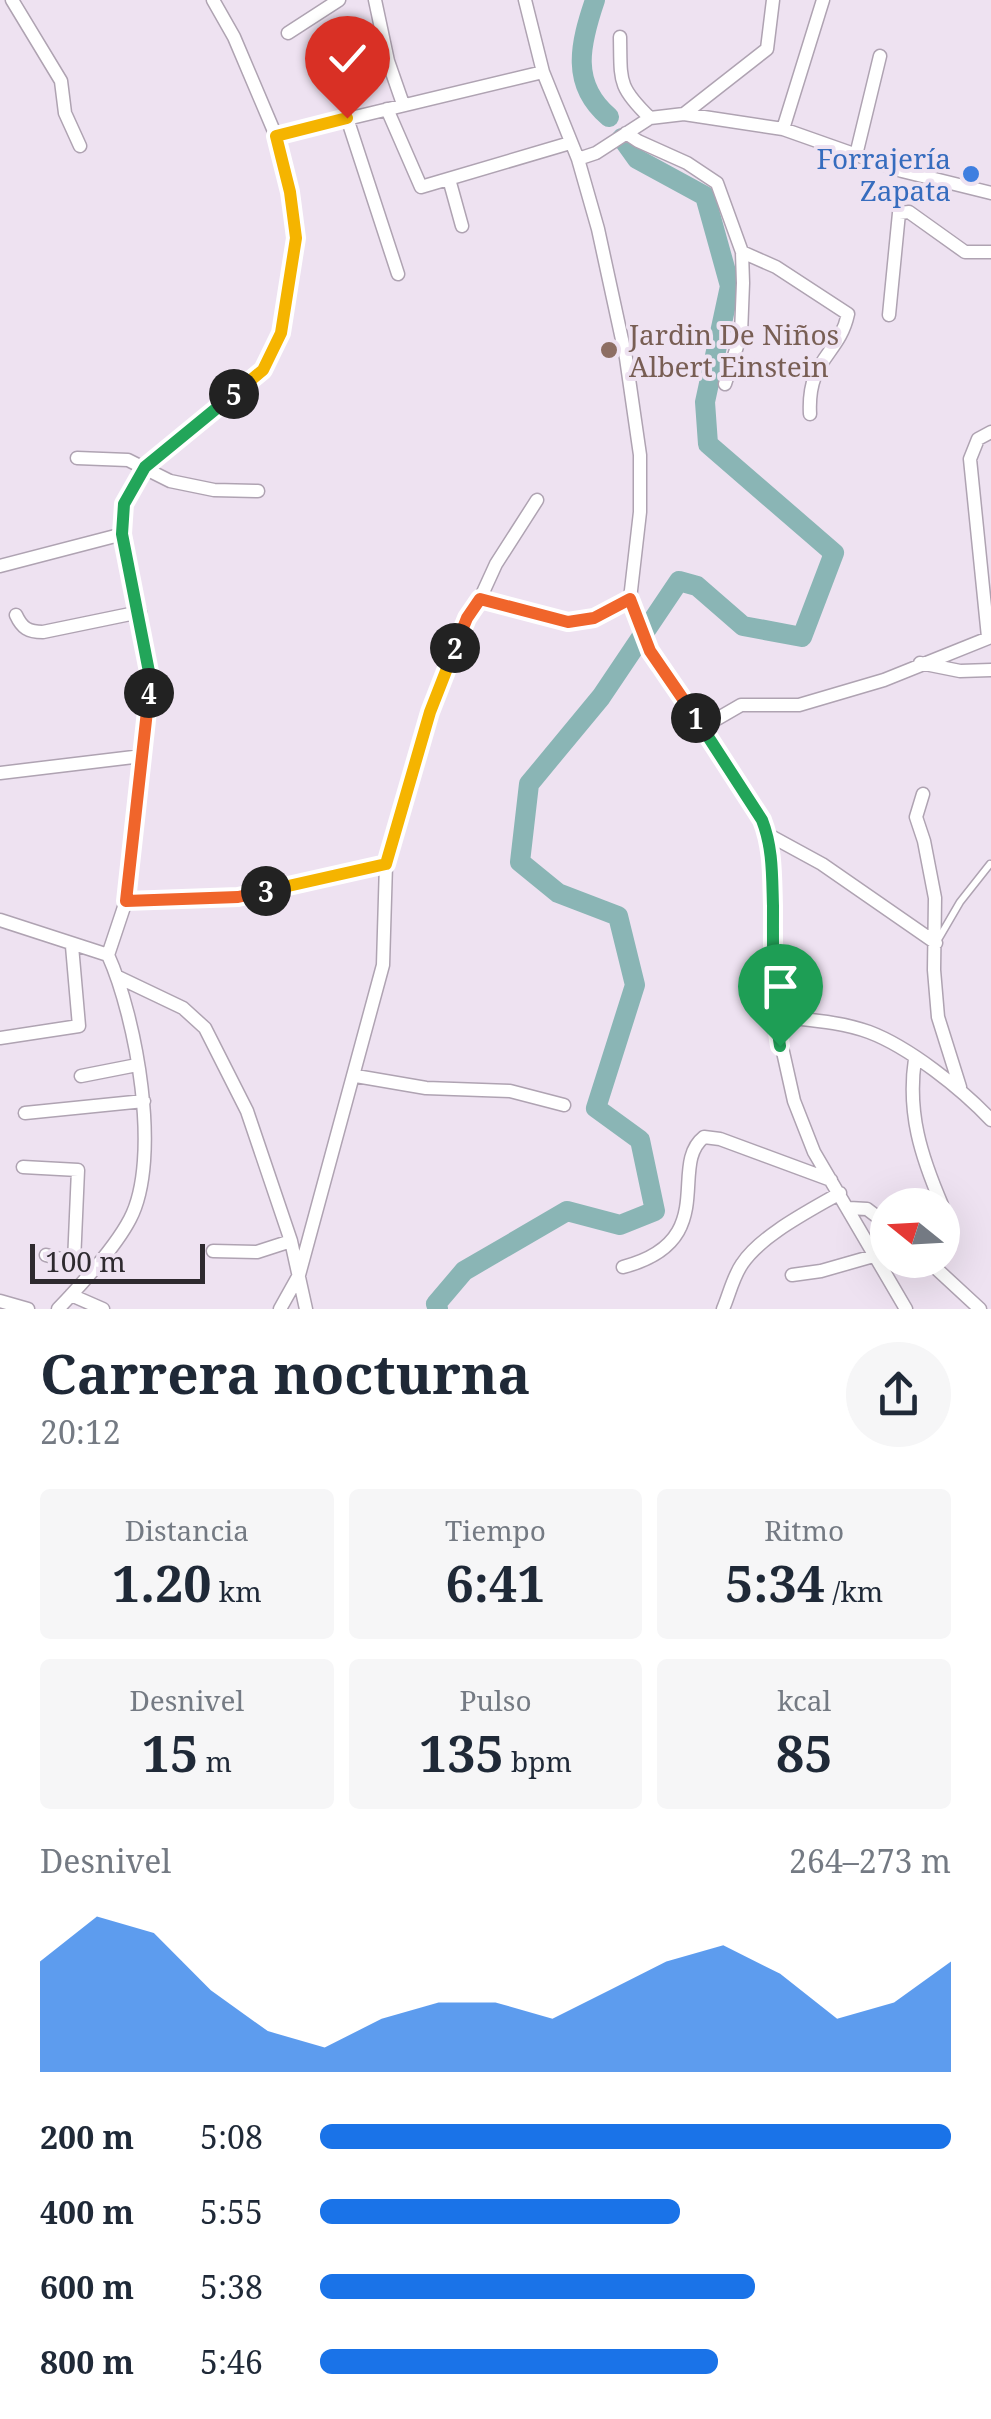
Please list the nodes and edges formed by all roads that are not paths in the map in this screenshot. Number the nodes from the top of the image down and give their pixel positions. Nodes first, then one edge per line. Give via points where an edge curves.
1 (12, 0) edge
2 (214, 0) edge
3 (340, 0) edge
4 (375, 0) edge
5 (525, 0) edge
6 (773, 0) edge
7 (823, 0) edge
8 (288, 34) dead end
9 (620, 37) dead end
10 (880, 56) dead end
11 (544, 72) junction
12 (403, 104) junction
13 (387, 109) junction
14 (684, 114) junction
15 (347, 118) junction
16 (650, 118) junction
17 (783, 129) junction
18 (626, 133) junction
19 (276, 136) junction
20 (570, 142) junction
21 (80, 146) dead end
22 (856, 155) junction
23 (578, 159) junction
24 (449, 179) junction
25 (991, 192) edge
26 (462, 226) dead end
27 (742, 252) junction
28 (991, 252) edge
29 (398, 274) dead end
30 (889, 315) dead end
31 (725, 384) dead end
32 (810, 414) dead end
33 (991, 432) edge
34 (76, 458) dead end
35 (145, 467) junction
36 (258, 491) dead end
37 (536, 500) dead end
38 (122, 534) junction
39 (0, 566) edge
40 (480, 599) junction
41 (631, 603) junction
42 (140, 612) junction
43 (16, 614) dead end
44 (990, 637) edge
45 (920, 663) junction
46 (991, 670) edge
47 (703, 727) junction
48 (142, 756) junction
49 (0, 773) edge
50 (924, 794) dead end
51 (768, 834) junction
52 (386, 864) junction
53 (990, 864) edge
54 (126, 901) junction
55 (0, 920) edge
56 (936, 944) junction
57 (72, 946) junction
58 (108, 955) junction
59 (118, 976) junction
60 (775, 1016) junction
61 (0, 1038) edge
62 (914, 1059) junction
63 (137, 1065) junction
64 (81, 1076) dead end
65 (356, 1076) junction
66 (960, 1087) junction
67 (144, 1101) junction
68 (564, 1105) dead end
69 (25, 1113) dead end
70 (991, 1120) edge
71 (23, 1167) dead end
72 (836, 1187) junction
73 (936, 1188) edge
74 (849, 1208) junction
75 (870, 1211) edge
76 (291, 1241) junction
77 (870, 1245) edge
78 (213, 1251) dead end
79 (46, 1255) dead end
80 (870, 1257) edge
81 (74, 1262) junction
82 (623, 1267) dead end
83 (92, 1268) junction
84 (792, 1274) dead end
85 (299, 1275) junction
86 (889, 1278) edge
87 (946, 1278) edge
88 (71, 1295) junction
89 (0, 1301) edge
90 (28, 1309) edge
91 (58, 1309) edge
92 (103, 1309) edge
93 (280, 1309) edge
94 (306, 1309) edge
95 (724, 1309) edge
96 (906, 1309) edge
97 (980, 1309) edge

1 - 21 street via 61,81 65,113
2 - 19 street
3 - 8 street
4 - 12 street
5 - 11 street
6 - 14 street via 767,49
7 - 17 street
9 - 16 street via 626,96
10 - 22 street
11 - 12 street
11 - 20 street
12 - 13 street
13 - 15 street
13 - 24 street via 421,186
14 - 16 street
14 - 17 street
15 - 19 street
15 - 29 street
16 - 18 street
17 - 22 street
18 - 23 street
18 - 27 street via 716,183
19 - 35 street via 296,238 281,333 263,370
20 - 23 street
20 - 24 street
22 - 25 street
23 - 41 street via 626,358 640,456
24 - 26 street
27 - 31 street via 741,334
27 - 32 street via 848,314 817,366
28 - 30 street via 966,252 908,212 899,213
33 - 44 street via 978,439 970,459
34 - 35 street
35 - 36 street via 170,481
35 - 38 street via 124,504
37 - 40 street
38 - 39 street
38 - 42 street
40 - 41 street via 568,622
40 - 52 street via 430,712
41 - 47 street via 650,651
42 - 43 street via 43,632 22,626
42 - 48 street via 151,682
44 - 45 street
45 - 46 street via 960,672
45 - 47 street via 799,706 740,705
47 - 51 street
48 - 49 street
48 - 54 street
50 - 56 street via 916,817 936,898
51 - 56 street
51 - 60 street
52 - 54 street via 238,897
52 - 65 street via 384,965
53 - 56 lane
54 - 58 street
55 - 57 street
56 - 66 street via 938,1017
57 - 58 street
57 - 61 street via 80,1026
58 - 59 street
59 - 63 street
59 - 76 street via 183,1008 205,1028 247,1111
60 - 62 street via 850,1026
60 - 72 street via 800,1119
62 - 66 street
62 - 73 street via 916,1136
63 - 64 street
63 - 67 street
65 - 68 street via 426,1088 510,1091
65 - 85 street
66 - 70 street
67 - 69 street
67 - 83 street via 144,1184 130,1220
71 - 81 street via 78,1170
72 - 74 street
72 - 82 street via 704,1138 694,1151 679,1229 656,1255
72 - 95 street via 748,1257
74 - 75 street
74 - 77 street
76 - 78 street via 257,1252
76 - 85 street
79 - 81 street
80 - 84 street
81 - 83 street
83 - 88 street
85 - 93 street
85 - 94 street
86 - 96 street
87 - 97 street
88 - 91 street
88 - 92 street
89 - 90 street

